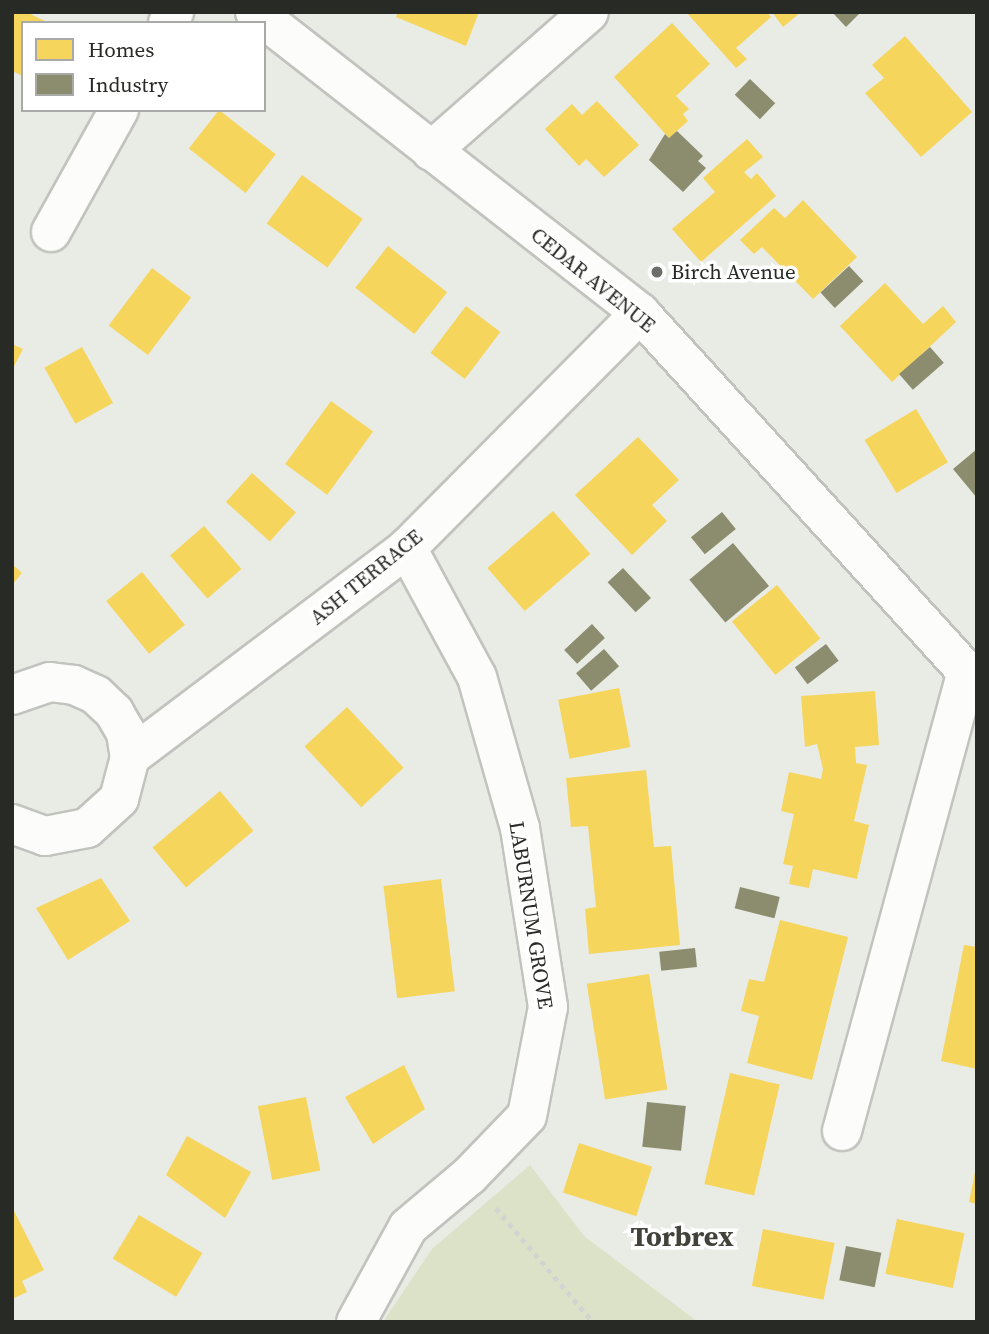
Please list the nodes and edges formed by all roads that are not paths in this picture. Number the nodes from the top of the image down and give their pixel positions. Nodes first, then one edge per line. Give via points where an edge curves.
1 (255, 12) edge
2 (589, 12) edge
3 (119, 112) edge
4 (431, 151) junction
5 (51, 232) dead end
6 (640, 313) junction
7 (407, 548) junction
8 (971, 678) edge
9 (12, 695) edge
10 (130, 757) junction
11 (12, 824) edge
12 (842, 1132) dead end
13 (356, 1322) edge

1 - 4 street, CEDAR AVENUE
2 - 4 street
3 - 5 street
4 - 6 street, CEDAR AVENUE
6 - 7 street, ASH TERRACE
6 - 8 street, CEDAR AVENUE
7 - 10 street, ASH TERRACE
7 - 13 street, LABURNUM GROVE via 477,677 520,828 548,1007 527,1116 469,1176 408,1227
8 - 12 street
9 - 10 street via 50,682 74,685 96,695 114,712 126,733
10 - 11 street via 119,799 106,816 87,828 45,836

